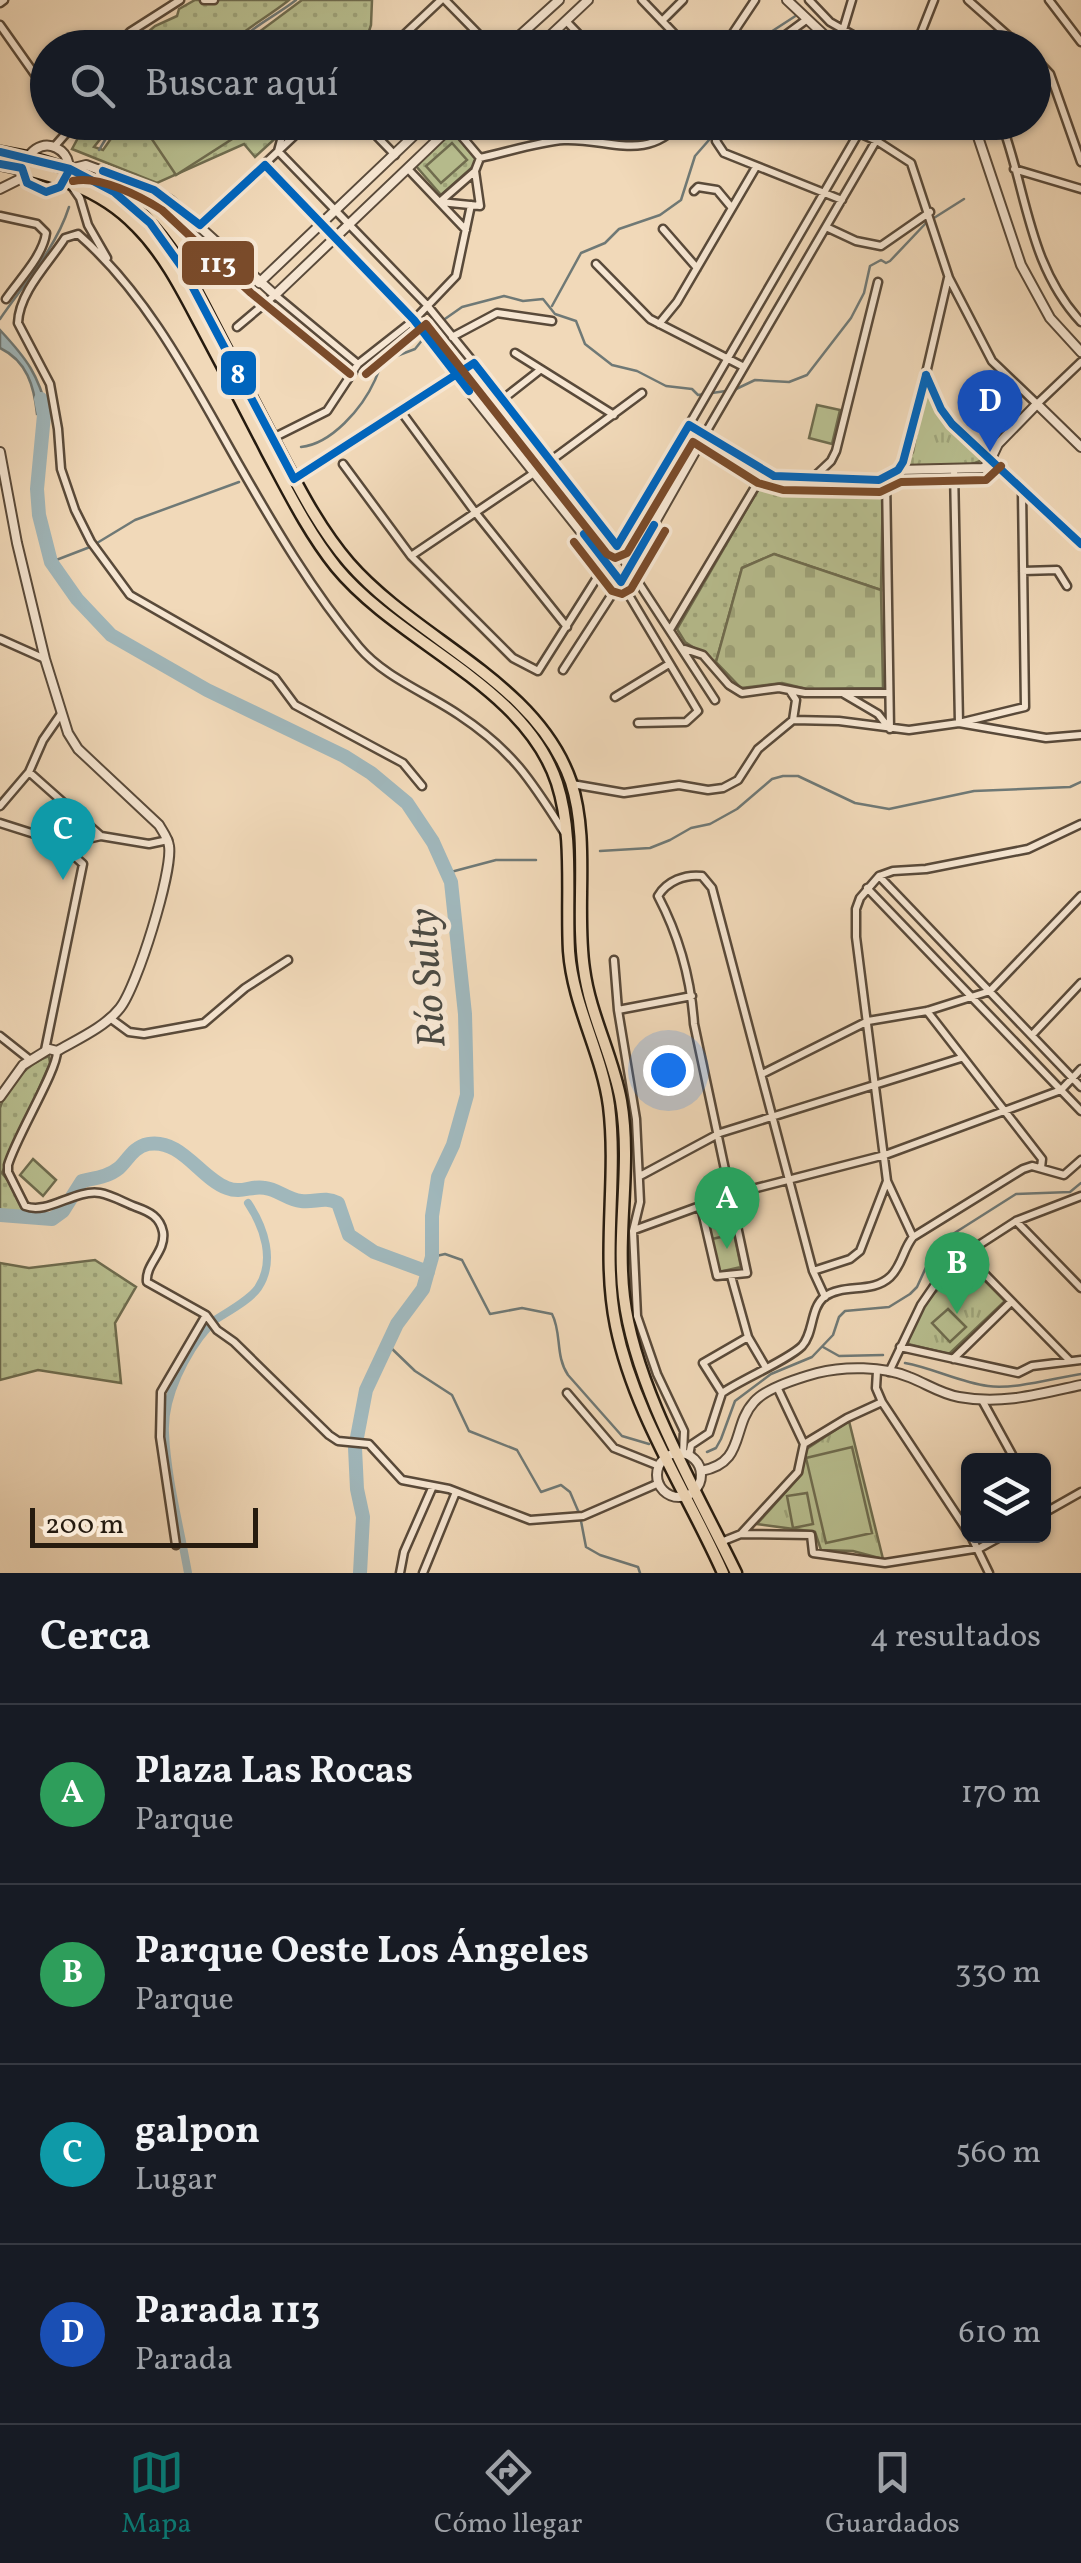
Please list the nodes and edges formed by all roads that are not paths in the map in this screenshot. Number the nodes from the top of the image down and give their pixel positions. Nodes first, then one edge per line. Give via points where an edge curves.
1 (178, 0) edge
2 (204, 0) edge
3 (214, 0) edge
4 (443, 0) edge
5 (588, 0) edge
6 (642, 0) edge
7 (684, 0) edge
8 (754, 0) edge
9 (787, 0) edge
10 (852, 0) edge
11 (934, 0) edge
12 (968, 0) edge
13 (1049, 0) edge
14 (553, 2) edge
15 (813, 2) edge
16 (806, 20) junction
17 (566, 21) junction
18 (662, 21) junction
19 (0, 25) edge
20 (133, 30) edge
21 (410, 30) edge
22 (474, 30) edge
23 (524, 30) edge
24 (557, 30) edge
25 (575, 30) edge
26 (671, 30) edge
27 (735, 30) edge
28 (792, 30) edge
29 (816, 30) edge
30 (842, 30) joint
31 (922, 30) edge
32 (1002, 30) edge
33 (1081, 42) edge
34 (30, 68) edge
35 (1051, 77) edge
36 (60, 140) edge
37 (281, 140) edge
38 (290, 140) edge
39 (380, 140) edge
40 (410, 140) edge
41 (438, 140) edge
42 (466, 140) edge
43 (662, 140) edge
44 (716, 140) edge
45 (855, 140) edge
46 (979, 140) edge
47 (1006, 140) edge
48 (580, 141) joint
49 (877, 141) joint
50 (54, 147) junction
51 (278, 151) junction
52 (0, 152) edge
53 (395, 155) junction
54 (480, 158) junction
55 (24, 162) junction
56 (1081, 162) edge
57 (0, 164) edge
58 (265, 165) junction
59 (756, 167) junction
60 (1014, 169) junction
61 (409, 170) junction
62 (475, 171) junction
63 (68, 175) junction
64 (0, 189) edge
65 (1081, 189) edge
66 (694, 191) dead end
67 (823, 193) junction
68 (842, 200) junction
69 (440, 202) junction
70 (471, 205) junction
71 (732, 208) junction
72 (336, 210) junction
73 (930, 212) junction
74 (0, 216) edge
75 (322, 224) junction
76 (350, 224) junction
77 (200, 225) junction
78 (826, 227) junction
79 (664, 229) dead end
80 (466, 230) junction
81 (336, 238) junction
82 (109, 261) junction
83 (596, 264) dead end
84 (698, 268) junction
85 (948, 278) junction
86 (878, 282) dead end
87 (258, 284) junction
88 (274, 295) junction
89 (6, 299) dead end
90 (426, 304) junction
91 (414, 320) junction
92 (552, 321) dead end
93 (1081, 322) edge
94 (659, 324) junction
95 (236, 327) dead end
96 (452, 337) junction
97 (515, 352) dead end
98 (1081, 352) edge
99 (728, 358) junction
100 (1081, 362) edge
101 (474, 363) junction
102 (358, 364) junction
103 (745, 367) junction
104 (540, 370) junction
105 (457, 376) junction
106 (926, 376) junction
107 (642, 392) dead end
108 (502, 399) junction
109 (1038, 404) junction
110 (400, 410) junction
111 (614, 415) junction
112 (689, 425) junction
113 (705, 434) junction
114 (273, 438) junction
115 (1081, 447) edge
116 (0, 452) edge
117 (991, 458) junction
118 (550, 461) junction
119 (343, 464) dead end
120 (954, 469) junction
121 (898, 470) junction
122 (764, 472) junction
123 (534, 473) junction
124 (814, 477) junction
125 (886, 478) junction
126 (294, 479) junction
127 (1022, 491) junction
128 (474, 512) junction
129 (1081, 544) edge
130 (617, 546) junction
131 (411, 556) junction
132 (606, 562) junction
133 (630, 568) junction
134 (1023, 571) junction
135 (621, 582) junction
136 (1067, 586) dead end
137 (566, 627) junction
138 (671, 628) junction
139 (0, 639) edge
140 (684, 648) junction
141 (45, 659) junction
142 (669, 664) junction
143 (562, 670) dead end
144 (789, 690) junction
145 (842, 692) junction
146 (889, 693) junction
147 (615, 697) dead end
148 (715, 700) dead end
149 (61, 714) junction
150 (793, 720) junction
151 (638, 723) dead end
152 (960, 723) junction
153 (890, 729) junction
154 (1081, 735) edge
155 (29, 772) junction
156 (571, 784) junction
157 (422, 786) dead end
158 (0, 806) edge
159 (0, 824) edge
160 (1081, 824) edge
161 (565, 834) junction
162 (101, 836) junction
163 (168, 840) junction
164 (74, 845) junction
165 (879, 876) junction
166 (866, 888) junction
167 (1081, 896) edge
168 (288, 960) dead end
169 (614, 960) dead end
170 (1081, 983) edge
171 (990, 992) junction
172 (692, 996) junction
173 (974, 999) junction
174 (618, 1010) junction
175 (927, 1011) junction
176 (110, 1018) junction
177 (868, 1021) junction
178 (1032, 1035) junction
179 (0, 1036) edge
180 (44, 1050) junction
181 (57, 1051) junction
182 (960, 1058) junction
183 (29, 1059) junction
184 (1081, 1069) edge
185 (762, 1074) junction
186 (1072, 1078) junction
187 (876, 1085) junction
188 (1081, 1087) edge
189 (1062, 1090) junction
190 (0, 1097) edge
191 (1005, 1109) junction
192 (1081, 1111) edge
193 (772, 1117) junction
194 (720, 1133) junction
195 (885, 1156) junction
196 (1081, 1160) edge
197 (1041, 1168) junction
198 (640, 1176) junction
199 (789, 1178) junction
200 (887, 1181) junction
201 (732, 1194) junction
202 (1080, 1199) edge
203 (701, 1207) junction
204 (1016, 1220) junction
205 (633, 1231) junction
206 (913, 1238) junction
207 (965, 1254) junction
208 (813, 1271) junction
209 (731, 1276) junction
210 (1081, 1288) edge
211 (825, 1297) junction
212 (1011, 1302) junction
213 (206, 1315) junction
214 (748, 1337) junction
215 (900, 1347) junction
216 (952, 1360) junction
217 (1081, 1360) edge
218 (1069, 1361) junction
219 (765, 1366) junction
220 (878, 1371) junction
221 (889, 1372) junction
222 (1081, 1385) edge
223 (778, 1388) junction
224 (567, 1393) dead end
225 (722, 1393) junction
226 (982, 1400) junction
227 (882, 1402) junction
228 (804, 1444) junction
229 (1011, 1453) edge
230 (675, 1457) junction
231 (700, 1471) junction
232 (659, 1483) junction
233 (434, 1485) junction
234 (456, 1492) junction
235 (1081, 1492) edge
236 (690, 1493) junction
237 (1051, 1508) edge
238 (961, 1520) edge
239 (742, 1534) junction
240 (721, 1542) junction
241 (976, 1543) edge
242 (989, 1543) edge
243 (176, 1545) dead end
244 (980, 1548) junction
245 (400, 1573) edge
246 (423, 1573) edge
247 (724, 1573) edge
248 (736, 1573) edge
249 (989, 1573) edge

1 - 20 street
2 - 3 street
4 - 21 street
4 - 22 street
5 - 17 street
6 - 18 street
7 - 18 street
8 - 27 street
9 - 16 street
10 - 30 street
11 - 31 street
12 - 32 street
13 - 33 street
14 - 23 street
15 - 30 street
16 - 28 street
16 - 29 street
17 - 24 street
17 - 25 street
18 - 26 street
19 - 34 street
35 - 56 street
36 - 50 street
37 - 51 street
38 - 51 street
39 - 53 street
40 - 53 street
41 - 61 street
42 - 54 street
43 - 48 street via 647,146
44 - 59 street via 732,158
45 - 67 street
46 - 98 street via 1021,265 1050,318
47 - 60 street
48 - 54 street
49 - 68 street
49 - 73 street via 911,163
50 - 55 street via 37,147
50 - 63 street via 65,154
51 - 58 street
51 - 72 street
52 - 55 highway
53 - 72 street
54 - 62 street
55 - 57 highway
55 - 63 highway
55 - 63 street via 27,183 39,191 54,191
55 - 64 street via 20,179
58 - 75 street
58 - 77 street
59 - 67 street
59 - 71 street
60 - 65 street
60 - 93 street via 1040,254
61 - 69 street
61 - 76 street
62 - 69 street
62 - 70 street via 480,206
63 - 77 street via 86,165 154,190
63 - 82 street
63 - 114 highway via 128,202 172,250
63 - 161 highway via 123,212 160,255 338,570 490,693 531,735 556,780
66 - 71 street via 717,190
67 - 68 street
67 - 99 street
68 - 78 street
69 - 70 street
69 - 80 street
70 - 80 street
71 - 84 street
72 - 75 street
72 - 76 street
73 - 78 street via 881,246
73 - 85 street
74 - 89 street via 38,224 46,233
75 - 81 street
75 - 87 street
76 - 81 street
76 - 90 street
77 - 87 street
78 - 103 street
79 - 84 street
80 - 90 street via 456,276
81 - 88 street
81 - 91 street
82 - 157 street via 78,234 66,238 18,312 50,384 61,470 92,542 130,595 275,678 296,705 403,763
82 - 161 street via 188,372 287,546 361,650 510,754
83 - 94 street
84 - 94 street
85 - 106 street
85 - 109 street via 995,367
86 - 124 street via 836,450
87 - 88 street
88 - 95 street
88 - 102 street
90 - 91 street
90 - 96 street
91 - 102 street
91 - 105 street
92 - 96 street via 497,313
94 - 99 street
96 - 101 street
97 - 104 street
99 - 103 street
99 - 112 street
100 - 109 street
101 - 105 street
101 - 108 street
102 - 114 street via 327,411
103 - 113 street
104 - 108 street
104 - 111 street
105 - 110 street
105 - 123 street
106 - 117 street via 945,416
106 - 121 street
107 - 111 street
108 - 118 street
109 - 115 street
109 - 117 street
110 - 126 street
110 - 128 street
111 - 118 street
112 - 113 street
112 - 130 street
113 - 122 street
113 - 133 street
114 - 126 highway
116 - 141 street
117 - 120 street via 983,468
117 - 127 street
118 - 123 street
118 - 130 street
119 - 131 street
120 - 121 street
120 - 152 street
121 - 125 street
122 - 124 street
122 - 138 street
123 - 128 street
123 - 132 street
124 - 125 street
125 - 146 street
126 - 156 highway via 348,562 543,729
127 - 129 street
127 - 134 street
128 - 131 street
128 - 137 street
130 - 132 street
130 - 133 street
131 - 137 street via 513,658 538,671
132 - 135 street
132 - 137 street
133 - 135 street
133 - 138 street
134 - 136 street via 1057,570
134 - 152 street via 1025,707
135 - 142 street
135 - 143 street
138 - 140 street
139 - 141 street
140 - 144 street via 703,656 742,693
140 - 148 street
141 - 149 street
142 - 147 street
142 - 151 street via 698,711 686,722
144 - 145 street
144 - 150 street via 796,700
145 - 146 street
145 - 153 street
146 - 153 street
149 - 155 street
149 - 163 street via 78,748
150 - 153 street
150 - 156 street via 723,788 679,785 624,793
152 - 153 street
152 - 154 street via 1046,738
155 - 158 street
155 - 162 street
156 - 230 highway via 583,966 622,1116 624,1296 639,1363
159 - 164 street
160 - 165 street via 1009,854
161 - 230 highway via 574,989 608,1103 612,1304 629,1372
162 - 163 street via 149,844
162 - 164 street
163 - 176 street via 152,925 128,997
164 - 180 street via 83,864
165 - 166 street
165 - 171 street
166 - 173 street
166 - 177 street via 856,923
167 - 171 street
168 - 176 street via 204,1022 144,1034 128,1032
169 - 174 street
170 - 178 street
171 - 173 street
171 - 178 street
172 - 174 street
172 - 185 street via 658,896 690,875 702,876 712,888
172 - 194 street
173 - 175 street
173 - 189 street
174 - 198 street via 635,1098
175 - 177 street
175 - 182 street
176 - 181 street
177 - 185 street
177 - 187 street
178 - 186 street
179 - 183 street
180 - 181 street
180 - 183 street
181 - 213 street via 8,1166 22,1201 38,1209 101,1194 154,1215 163,1241 147,1282
182 - 187 street
182 - 191 street
183 - 190 street
184 - 186 street
185 - 193 street
186 - 188 street
186 - 189 street
187 - 193 street
187 - 195 street
189 - 191 street
189 - 192 street
191 - 195 street
191 - 197 street via 1042,1159
193 - 194 street
193 - 199 street
194 - 198 street
194 - 201 street
195 - 199 street
195 - 200 street
196 - 197 street via 1064,1175
197 - 206 street via 1023,1170
198 - 205 street
199 - 201 street
199 - 208 street
200 - 206 street
200 - 208 street via 860,1252
201 - 203 street
201 - 209 street via 748,1272
202 - 204 street
203 - 205 street
203 - 209 street via 716,1276
204 - 207 street
204 - 210 street
205 - 230 street via 637,1316 684,1431
206 - 211 street via 885,1281
207 - 212 street
207 - 215 street via 931,1290
208 - 211 street
209 - 214 street
211 - 219 street via 805,1342
212 - 216 street
212 - 218 street
213 - 233 street via 329,1435 376,1449 402,1480
213 - 243 street via 161,1392 160,1437
214 - 219 street
214 - 225 street via 704,1363
215 - 216 street
215 - 221 street
216 - 218 street via 1018,1373
217 - 218 street
219 - 225 street
220 - 221 street
220 - 223 street via 841,1369
220 - 227 street
221 - 226 street
222 - 226 street via 1010,1401
223 - 228 street
223 - 231 street via 753,1403 725,1461
224 - 230 street via 614,1448
225 - 230 street via 708,1432
226 - 229 street
227 - 228 street
227 - 238 street
228 - 239 street via 798,1472
230 - 231 street
230 - 232 street
230 - 236 highway
231 - 236 street
232 - 234 street via 572,1518 520,1519
232 - 236 street via 669,1494
233 - 234 street
233 - 245 street
234 - 246 street
235 - 237 street
236 - 240 highway
236 - 247 highway
239 - 240 street
239 - 244 street via 812,1536 813,1553 885,1563
240 - 248 highway
241 - 244 street
242 - 244 street
244 - 249 street

